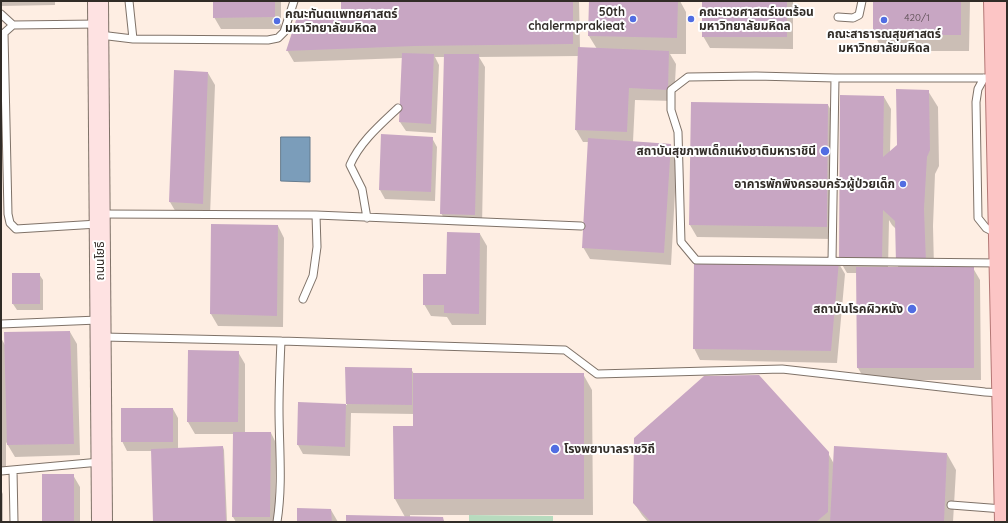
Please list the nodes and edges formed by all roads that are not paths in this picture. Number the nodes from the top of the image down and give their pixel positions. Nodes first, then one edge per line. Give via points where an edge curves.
1 (98, 1) edge
2 (129, 1) edge
3 (294, 1) edge
4 (862, 1) edge
5 (995, 1) edge
6 (1, 14) edge
7 (838, 17) dead end
8 (12, 25) junction
9 (98, 30) junction
10 (133, 39) junction
11 (835, 78) junction
12 (990, 78) junction
13 (398, 108) dead end
14 (316, 215) junction
15 (8, 218) junction
16 (367, 218) junction
17 (100, 219) junction
18 (1, 221) edge
19 (581, 226) dead end
20 (832, 262) junction
21 (1000, 264) junction
22 (302, 300) dead end
23 (1, 324) edge
24 (101, 328) junction
25 (281, 341) junction
26 (1003, 393) junction
27 (102, 462) junction
28 (13, 470) junction
29 (1, 471) edge
30 (951, 505) dead end
31 (1006, 515) edge
32 (14, 522) edge
33 (102, 522) edge
34 (277, 522) edge

1 - 9 street, ถนนโยธี
2 - 10 lane
3 - 10 lane via 284,32 278,38
4 - 7 lane via 859,15 853,18
5 - 12 main road
6 - 8 lane
8 - 9 lane
8 - 15 lane via 4,33
9 - 10 lane
9 - 17 street, ถนนโยธี
11 - 12 lane
11 - 20 lane
11 - 20 lane via 688,77 671,90 671,110 678,132 681,242 696,260
12 - 21 main road
13 - 16 lane via 369,135 350,165 362,189
14 - 16 lane
14 - 17 lane
14 - 22 lane via 317,247 313,276
15 - 17 lane via 16,229
15 - 18 lane
16 - 19 lane
17 - 24 street, ถนนโยธี
20 - 21 lane
21 - 26 main road
23 - 24 lane
24 - 25 lane
24 - 27 street, ถนนโยธี
25 - 26 lane via 565,350 597,374 782,369
25 - 34 lane via 281,462
26 - 31 main road
27 - 28 lane
27 - 33 street, ถนนโยธี
28 - 29 lane
28 - 32 lane
30 - 31 lane

